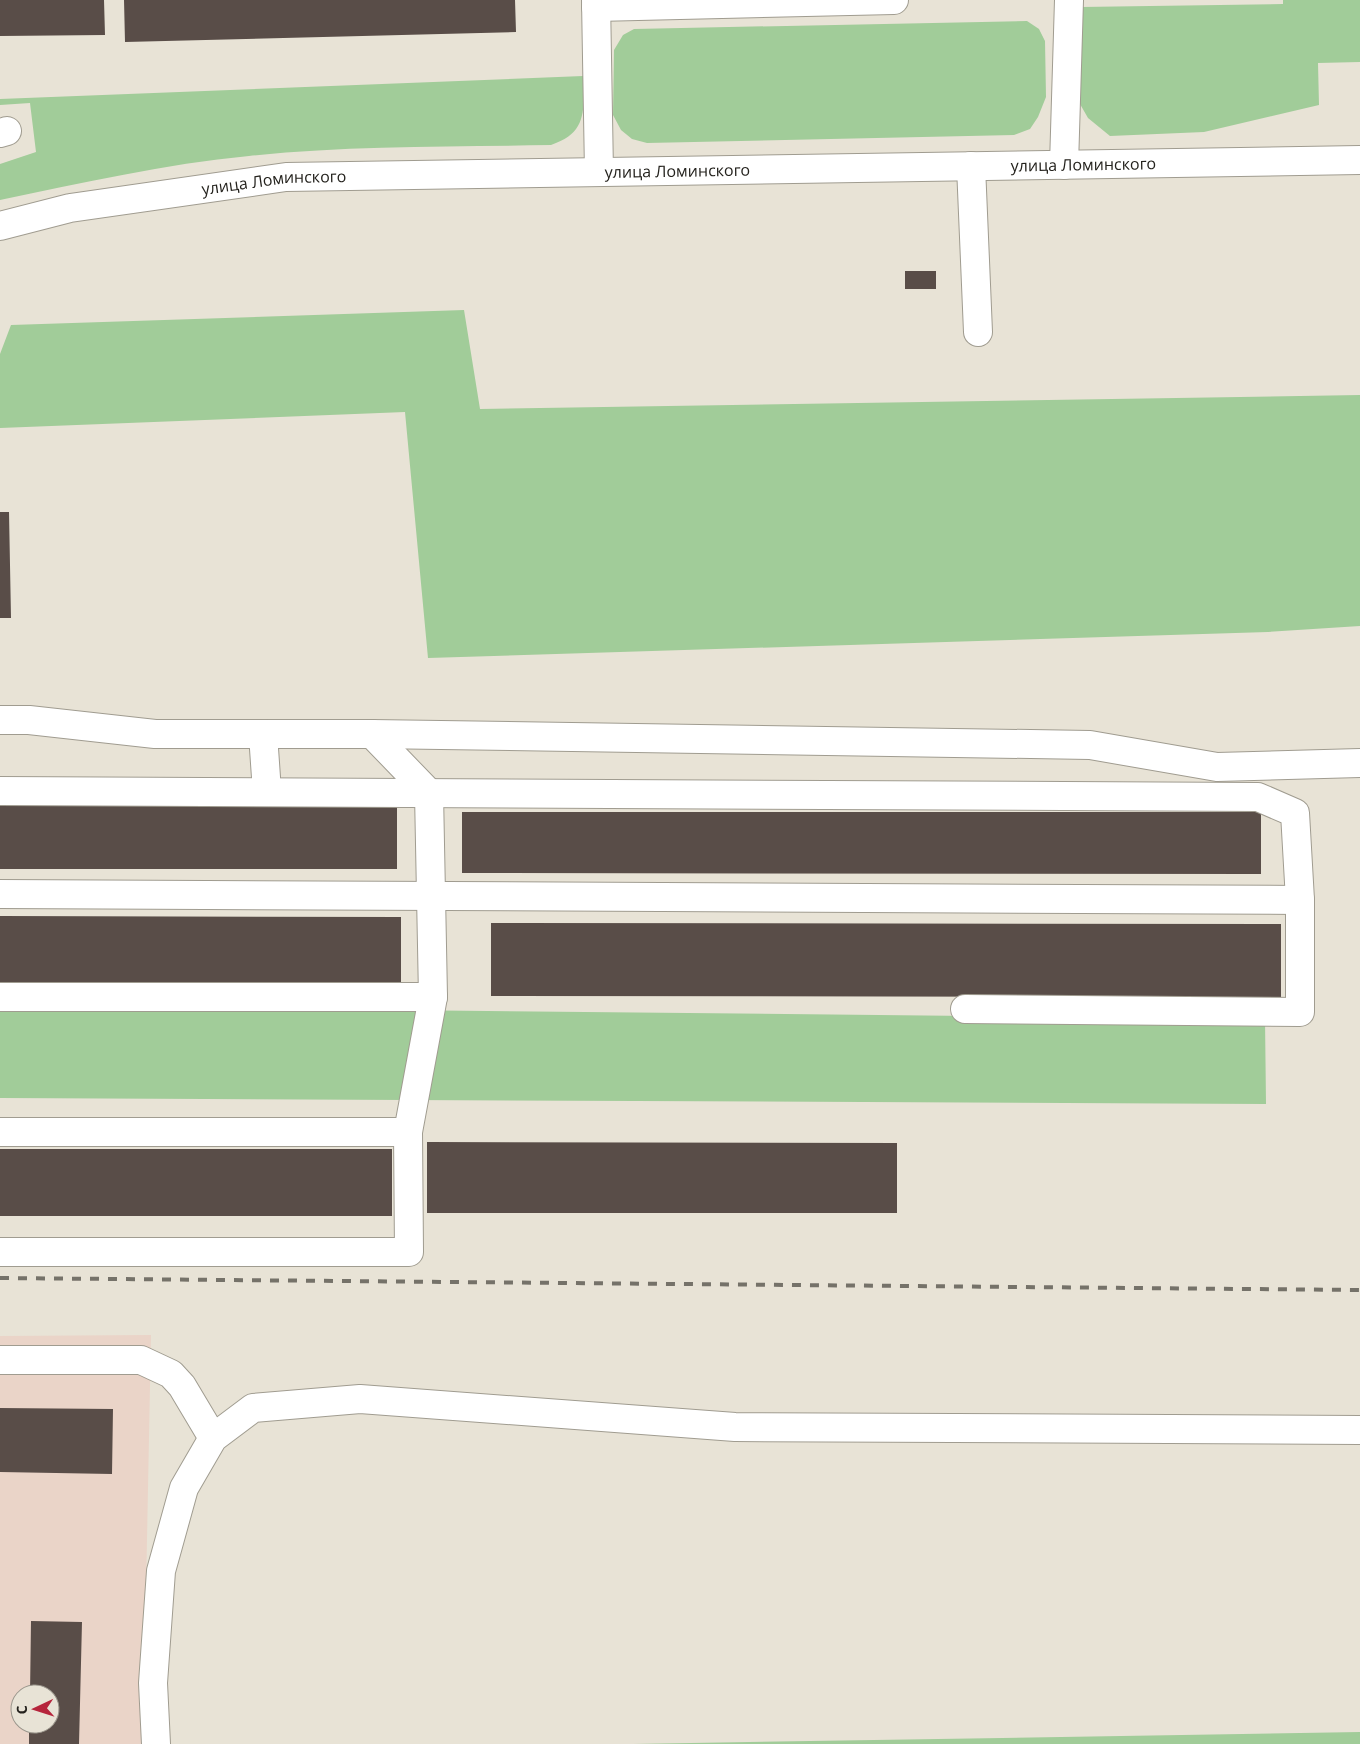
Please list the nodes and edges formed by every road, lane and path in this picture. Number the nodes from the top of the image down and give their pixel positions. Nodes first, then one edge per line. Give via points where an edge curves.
1 (894, 0) edge
2 (1069, 0) edge
3 (596, 3) edge
4 (674, 3) edge
5 (1360, 160) edge
6 (1064, 164) junction
7 (971, 166) junction
8 (599, 172) junction
9 (0, 226) edge
10 (978, 332) dead end
11 (0, 720) edge
12 (263, 734) junction
13 (372, 734) junction
14 (1360, 763) edge
15 (0, 791) edge
16 (268, 792) junction
17 (429, 793) junction
18 (0, 894) edge
19 (432, 895) junction
20 (1300, 900) junction
21 (0, 997) edge
22 (432, 997) junction
23 (965, 1009) dead end
24 (0, 1132) edge
25 (408, 1132) junction
26 (0, 1252) edge
27 (0, 1360) edge
28 (1360, 1430) edge
29 (213, 1438) junction
30 (156, 1744) edge

1 - 4 street
2 - 6 street
3 - 4 street
3 - 8 street
5 - 6 street, улица Ломинского
6 - 7 street, улица Ломинского
7 - 8 street, улица Ломинского
7 - 10 street
8 - 9 street, улица Ломинского via 286,177 70,208
11 - 12 street via 29,720 156,734
12 - 13 street
12 - 16 street
13 - 14 street via 1090,745 1217,767
13 - 17 street
15 - 16 street
16 - 17 street
17 - 19 street
17 - 20 street via 1258,797 1295,813
18 - 19 street
19 - 20 street
19 - 22 street
20 - 23 street via 1300,1012
21 - 22 street
22 - 25 street
24 - 25 street
25 - 26 street via 409,1252
27 - 29 street via 141,1360 170,1374 182,1386
28 - 29 street via 735,1427 360,1399 253,1408
29 - 30 street via 184,1488 162,1571 153,1683

